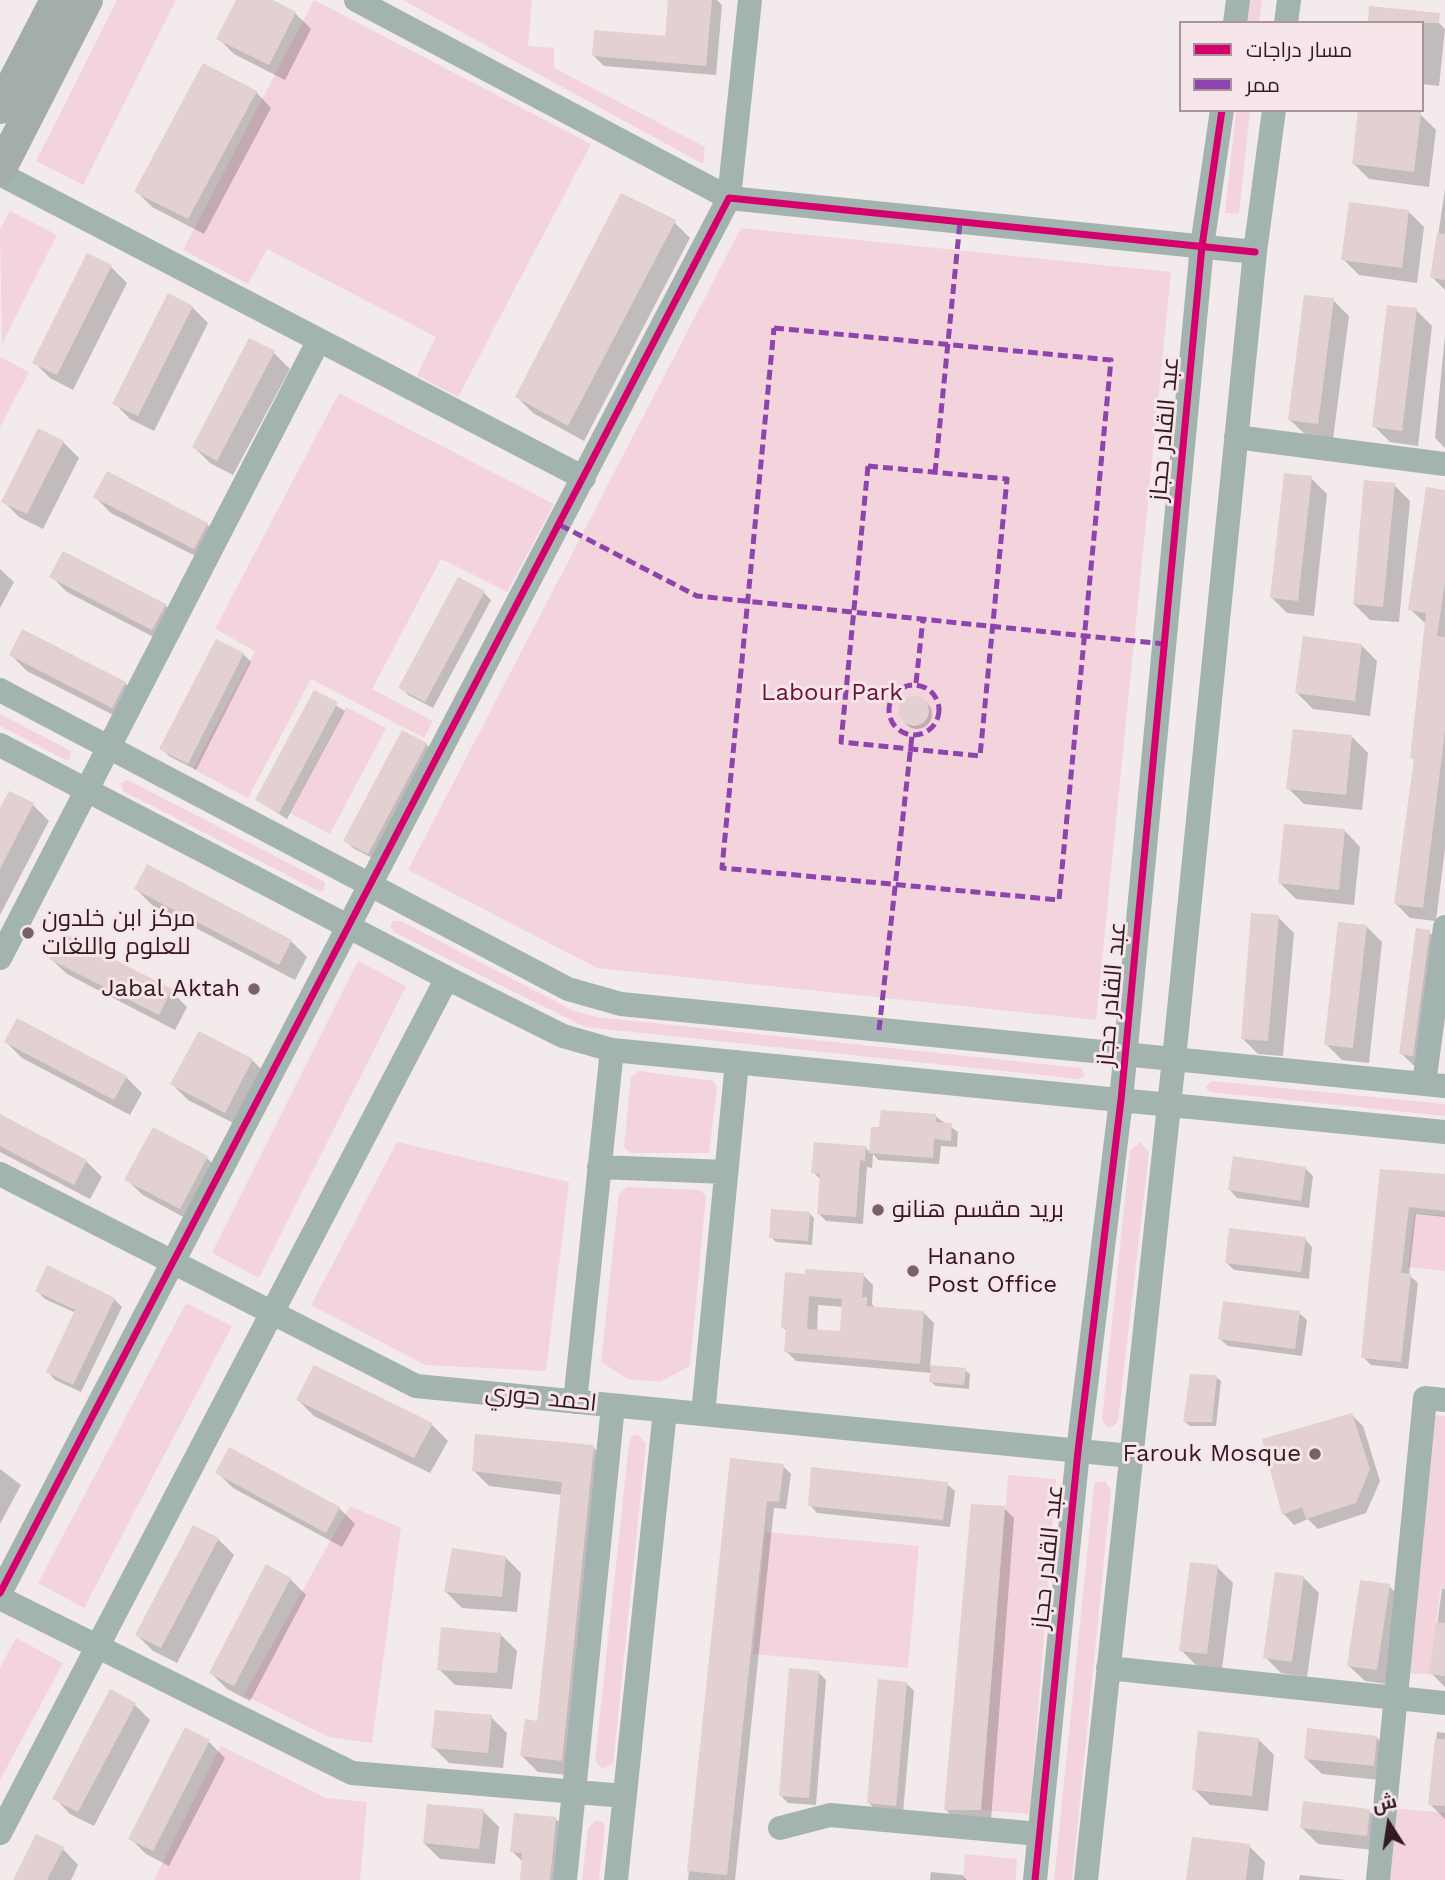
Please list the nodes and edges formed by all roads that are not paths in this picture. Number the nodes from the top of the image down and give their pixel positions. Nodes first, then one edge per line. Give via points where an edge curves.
1 (56, 0) edge
2 (87, 0) edge
3 (356, 0) edge
4 (750, 0) edge
5 (1238, 0) edge
6 (1289, 0) edge
7 (1235, 21) edge
8 (1286, 21) edge
9 (0, 108) edge
10 (1222, 112) edge
11 (1274, 112) edge
12 (0, 172) edge
13 (729, 198) junction
14 (1202, 246) junction
15 (1255, 253) junction
16 (319, 340) junction
17 (1237, 437) junction
18 (1445, 464) edge
19 (584, 478) junction
20 (0, 690) edge
21 (0, 745) edge
22 (109, 747) junction
23 (87, 790) junction
24 (368, 884) junction
25 (346, 926) junction
26 (1445, 927) edge
27 (0, 958) edge
28 (447, 978) junction
29 (612, 1050) junction
30 (1125, 1054) junction
31 (1174, 1059) junction
32 (737, 1062) junction
33 (1435, 1085) edge
34 (1121, 1100) junction
35 (1169, 1105) junction
36 (1445, 1132) edge
37 (599, 1167) junction
38 (726, 1172) junction
39 (0, 1174) edge
40 (172, 1262) junction
41 (272, 1313) junction
42 (1445, 1400) edge
43 (575, 1402) junction
44 (613, 1406) junction
45 (665, 1410) junction
46 (702, 1414) junction
47 (1078, 1451) junction
48 (1131, 1456) junction
49 (0, 1595) edge
50 (98, 1647) junction
51 (1108, 1668) junction
52 (1394, 1699) junction
53 (1445, 1703) edge
54 (574, 1792) junction
55 (624, 1796) junction
56 (780, 1828) dead end
57 (0, 1833) edge
58 (1039, 1834) junction
59 (565, 1880) edge
60 (615, 1880) edge
61 (1035, 1880) edge
62 (1086, 1880) edge
63 (1378, 1880) edge

1 - 9 main road
2 - 12 main road
3 - 13 street
4 - 13 street
5 - 7 street
6 - 8 street
10 - 14 street, عبد القادر حجاز
11 - 15 street
12 - 16 street
13 - 14 street
13 - 19 street
14 - 15 street
14 - 30 street, عبد القادر حجاز
15 - 17 street
16 - 19 street
16 - 22 street
17 - 18 street
17 - 31 street
19 - 24 street
20 - 22 street
21 - 23 street
22 - 23 street
22 - 24 street
23 - 25 street
23 - 27 street
24 - 25 street
24 - 30 street via 568,989 621,1004
25 - 28 street
25 - 40 street
26 - 33 street
28 - 29 street via 563,1036
28 - 41 street
29 - 32 street
29 - 37 street
30 - 31 street
30 - 34 street, عبد القادر حجاز
31 - 33 street
31 - 35 street
32 - 34 street
32 - 38 street
34 - 35 street
34 - 47 street, عبد القادر حجاز
35 - 36 street
35 - 48 street
37 - 38 street
37 - 43 street
38 - 46 street
39 - 40 street, احمد حوري
40 - 41 street, احمد حوري
40 - 49 street
41 - 43 street, احمد حوري via 416,1386
41 - 50 street
42 - 52 street via 1425,1398
43 - 44 street, احمد حوري
44 - 45 street, احمد حوري
44 - 54 street
45 - 46 street, احمد حوري
45 - 55 street
46 - 47 street, احمد حوري
47 - 48 street, احمد حوري
47 - 58 street, عبد القادر حجاز
48 - 51 street
49 - 50 street
50 - 54 street via 352,1773
50 - 57 street
51 - 52 street
51 - 62 street
52 - 53 street
52 - 63 street
54 - 55 street
54 - 59 street
55 - 60 street
56 - 58 street via 830,1815
58 - 61 street, عبد القادر حجاز

